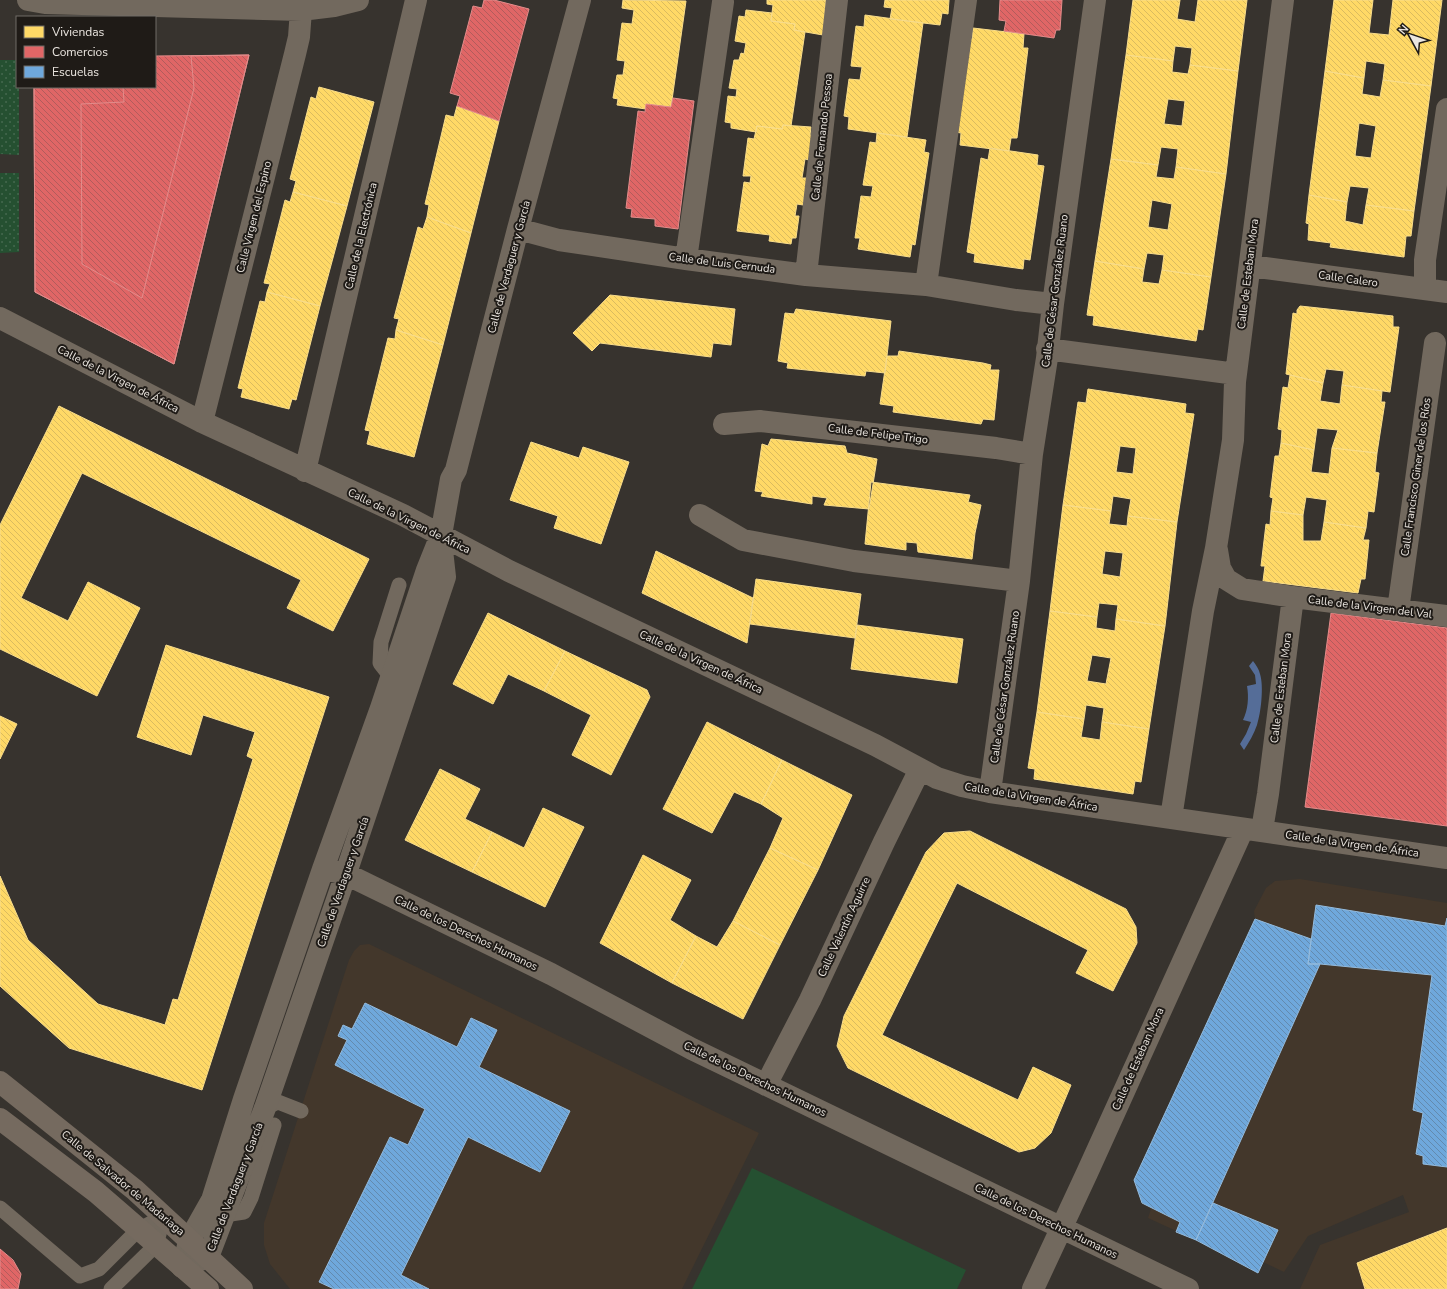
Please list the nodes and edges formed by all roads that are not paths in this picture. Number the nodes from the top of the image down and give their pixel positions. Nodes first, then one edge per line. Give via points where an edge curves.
1 (28, 0) edge
2 (358, 0) edge
3 (416, 0) edge
4 (580, 0) edge
5 (837, 0) edge
6 (966, 0) edge
7 (1095, 0) edge
8 (1283, 0) edge
9 (148, 2) edge
10 (723, 2) dead end
11 (301, 10) junction
12 (1447, 108) edge
13 (518, 230) junction
14 (686, 259) junction
15 (1250, 266) junction
16 (806, 275) junction
17 (926, 285) junction
18 (1425, 289) junction
19 (1447, 292) edge
20 (1053, 304) junction
21 (0, 318) edge
22 (1435, 343) dead end
23 (1047, 349) junction
24 (1236, 374) junction
25 (202, 422) junction
26 (724, 424) dead end
27 (1032, 454) junction
28 (305, 471) junction
29 (700, 515) dead end
30 (441, 536) junction
31 (1216, 548) junction
32 (1019, 581) junction
33 (399, 585) dead end
34 (1242, 589) junction
35 (1293, 597) junction
36 (1398, 610) junction
37 (1203, 611) junction
38 (1447, 616) edge
39 (391, 677) junction
40 (920, 769) junction
41 (990, 792) junction
42 (1171, 818) junction
43 (1252, 830) junction
44 (1447, 858) edge
45 (324, 869) junction
46 (346, 874) junction
47 (0, 1082) edge
48 (766, 1084) junction
49 (244, 1099) junction
50 (301, 1111) dead end
51 (270, 1117) junction
52 (0, 1119) edge
53 (0, 1208) edge
54 (164, 1216) junction
55 (1062, 1228) junction
56 (138, 1230) junction
57 (190, 1239) junction
58 (156, 1245) junction
59 (208, 1257) junction
60 (182, 1267) junction
61 (111, 1289) edge
62 (208, 1289) edge
63 (242, 1289) edge
64 (1033, 1289) edge
65 (1188, 1289) edge

1 - 9 street via 45,3
2 - 11 street
3 - 28 street, Calle de la Electrónica
4 - 13 street, Calle de Verdaguer y García
5 - 16 street, Calle de Fernando Pessoa
6 - 17 street
7 - 20 street, Calle de César González Ruano
8 - 15 street, Calle de Esteban Mora
9 - 11 street
10 - 14 street
11 - 25 street, Calle Virgen del Espino via 295,54
12 - 18 street via 1425,260
13 - 14 street, Calle de Luis Cernuda via 559,240
13 - 30 street, Calle de Verdaguer y García via 456,470 451,479
14 - 16 street, Calle de Luis Cernuda
15 - 18 street, Calle Calero
15 - 24 street, Calle de Esteban Mora
16 - 17 street, Calle de Luis Cernuda
17 - 20 street, Calle de Luis Cernuda
18 - 19 street, Calle Calero
20 - 23 street, Calle de César González Ruano
21 - 25 street, Calle de la Virgen de África
22 - 36 street, Calle Francisco Giner de los Ríos
23 - 24 street
23 - 27 street, Calle de César González Ruano
24 - 31 street, Calle de Esteban Mora via 1232,440
25 - 28 street, Calle de la Virgen de África
26 - 27 street, Calle de Felipe Trigo via 760,421
27 - 32 street, Calle de César González Ruano
28 - 30 street, Calle de la Virgen de África via 403,515
29 - 32 street via 743,540 854,561
30 - 39 street, Calle de Verdaguer y García
30 - 40 street, Calle de la Virgen de África via 875,744
30 - 46 street, Calle de Verdaguer y García via 445,577
31 - 34 street, Calle de Esteban Mora via 1220,568 1226,579
31 - 37 street, Calle de Esteban Mora
32 - 41 street, Calle de César González Ruano
33 - 39 lane via 381,642 380,663
34 - 35 street, Calle de Esteban Mora
34 - 37 street, Calle de Esteban Mora via 1225,591 1214,597
35 - 36 street, Calle de la Virgen del Val
35 - 43 street, Calle de Esteban Mora via 1268,794
36 - 38 street, Calle de la Virgen del Val
37 - 42 street, Calle de Esteban Mora
39 - 45 street, Calle de Verdaguer y García
40 - 41 street, Calle de la Virgen de África via 937,778
40 - 48 street, Calle Valentín Aguirre via 810,1000
41 - 42 street, Calle de la Virgen de África
42 - 43 street, Calle de la Virgen de África
43 - 44 street, Calle de la Virgen de África
43 - 55 street, Calle de Esteban Mora
45 - 46 street, Calle de los Derechos Humanos
45 - 49 street, Calle de Verdaguer y García
46 - 48 street, Calle de los Derechos Humanos
46 - 51 street, Calle de Verdaguer y García
47 - 54 street, Calle de Salvador de Madariaga via 126,1182
48 - 55 street, Calle de los Derechos Humanos
49 - 51 lane
49 - 57 street, Calle de Verdaguer y García via 212,1200
50 - 51 lane via 278,1102
51 - 59 street, Calle de Verdaguer y García via 224,1215
52 - 56 street via 96,1192
53 - 56 lane via 80,1276 99,1269
54 - 56 lane
54 - 57 street, Calle de Salvador de Madariaga
54 - 58 lane
55 - 64 street, Calle de Esteban Mora
55 - 65 street, Calle de los Derechos Humanos
56 - 58 street
57 - 59 street, Calle de Salvador de Madariaga
57 - 60 street, Calle de Verdaguer y García
58 - 60 street
58 - 61 lane
59 - 60 street, Calle de Verdaguer y García
59 - 63 street, Calle de Salvador de Madariaga
60 - 62 street

